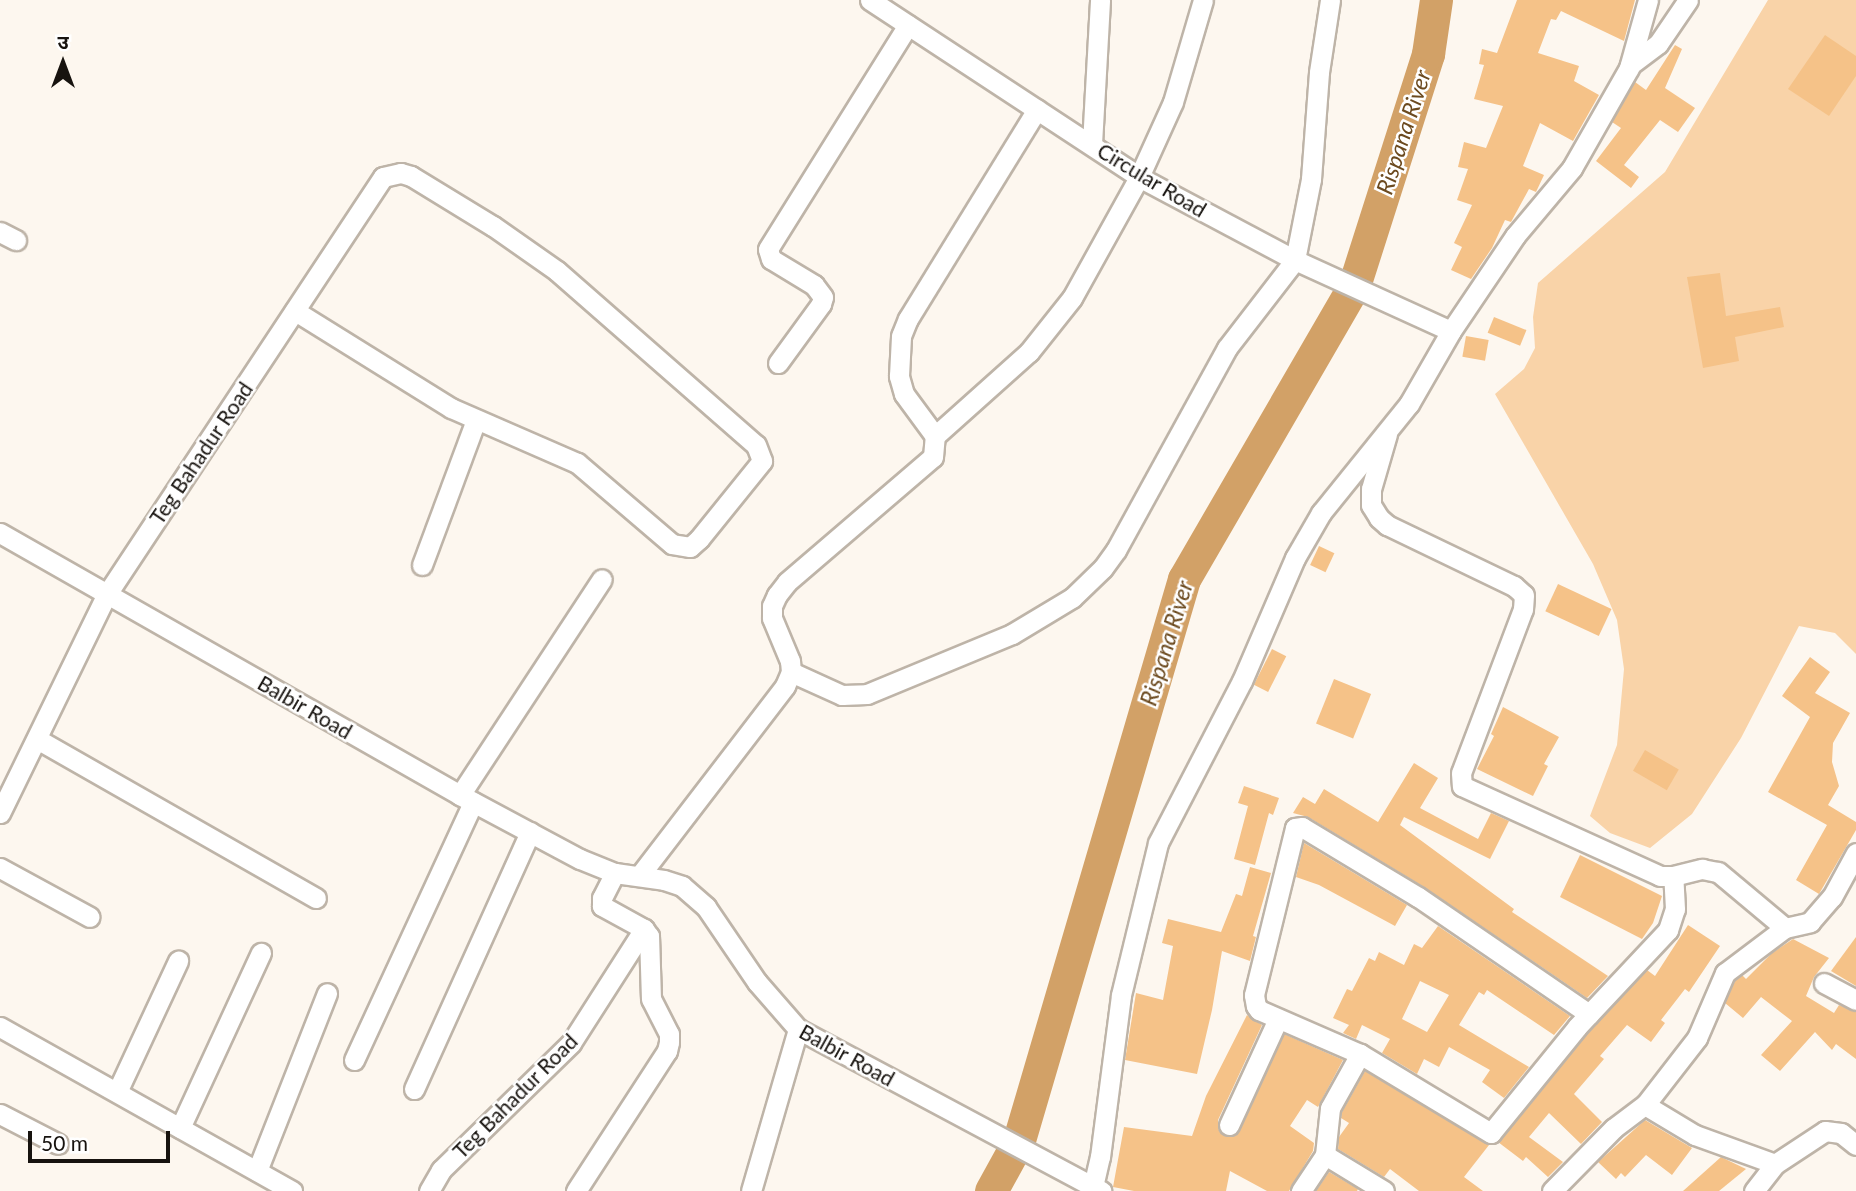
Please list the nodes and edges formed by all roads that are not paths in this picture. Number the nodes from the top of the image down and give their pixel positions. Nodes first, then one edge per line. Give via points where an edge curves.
1 (870, 0) edge
2 (1100, 0) edge
3 (1202, 0) edge
4 (1330, 0) edge
5 (1648, 0) edge
6 (1688, 0) edge
7 (908, 25) junction
8 (1630, 65) junction
9 (1037, 109) junction
10 (1092, 144) junction
11 (1139, 177) junction
12 (1296, 260) junction
13 (295, 311) junction
14 (1451, 331) junction
15 (778, 363) dead end
16 (477, 420) junction
17 (1388, 428) junction
18 (935, 436) junction
19 (0, 533) edge
20 (422, 565) dead end
21 (602, 579) dead end
22 (107, 594) junction
23 (791, 672) junction
24 (37, 739) junction
25 (466, 798) junction
26 (0, 813) edge
27 (530, 832) junction
28 (1856, 853) edge
29 (0, 867) edge
30 (615, 873) junction
31 (640, 876) junction
32 (1673, 876) junction
33 (316, 898) dead end
34 (90, 917) dead end
35 (1782, 926) junction
36 (644, 929) junction
37 (261, 953) dead end
38 (178, 961) dead end
39 (1824, 983) dead end
40 (327, 993) dead end
41 (1856, 1000) edge
42 (1589, 1014) junction
43 (1278, 1019) junction
44 (0, 1027) edge
45 (798, 1029) junction
46 (1360, 1054) junction
47 (354, 1060) dead end
48 (414, 1089) dead end
49 (117, 1092) junction
50 (1645, 1105) junction
51 (0, 1114) edge
52 (1229, 1125) dead end
53 (180, 1128) junction
54 (58, 1144) dead end
55 (1856, 1145) edge
56 (1325, 1155) junction
57 (1775, 1164) junction
58 (257, 1171) junction
59 (1091, 1188) edge
60 (292, 1191) edge
61 (429, 1191) edge
62 (576, 1191) edge
63 (751, 1191) edge
64 (1301, 1191) edge
65 (1384, 1191) edge
66 (1552, 1191) edge
67 (1754, 1191) edge

1 - 7 street, Circular Road
2 - 10 street
3 - 11 street via 1173,102
4 - 12 street via 1311,179
5 - 8 street
6 - 8 street via 1658,44
7 - 9 street, Circular Road
7 - 15 street via 768,248 771,259 814,285 823,297
8 - 14 street via 1572,168 1515,236
9 - 10 street, Circular Road
9 - 18 street via 901,335 899,376 904,394
10 - 11 street, Circular Road
11 - 12 street, Circular Road
11 - 18 street via 1053,326
12 - 14 street, Circular Road
12 - 23 street via 1227,348 1116,550 1072,598 989,645 867,694 842,695
13 - 16 street via 430,396
13 - 16 street, Teg Bahadur Road via 383,177 411,176 557,271 756,445 762,461 699,539 690,547 681,547 578,463
13 - 22 street, Teg Bahadur Road
14 - 17 street via 1420,387
16 - 20 street
17 - 32 street via 1371,489 1371,505 1379,518 1524,594 1523,609 1461,772 1462,786 1660,876
17 - 59 street via 1321,513 1295,558 1242,681 1158,842 1121,995 1100,1157
18 - 23 street via 936,447 926,466 777,595 772,618
19 - 22 street, Balbir Road
21 - 25 street
22 - 24 street, Teg Bahadur Road
22 - 25 street, Balbir Road
23 - 31 street via 785,686
24 - 26 street, Teg Bahadur Road
24 - 33 street
25 - 27 street, Balbir Road
25 - 47 street
27 - 30 street, Balbir Road
27 - 48 street
28 - 35 street via 1832,897 1810,922
29 - 34 street
30 - 31 street, Balbir Road
30 - 36 street via 602,906
31 - 45 street, Balbir Road via 664,880 695,895 757,982
32 - 35 street via 1702,869 1718,872
32 - 42 street via 1675,909 1668,930
35 - 50 street via 1721,978 1697,1038
36 - 61 street, Teg Bahadur Road via 571,1043 441,1170
36 - 62 street via 652,946 651,999 669,1034 667,1051
37 - 53 street
38 - 49 street
39 - 41 street
40 - 58 street
42 - 43 street via 1418,897 1300,826 1291,836 1254,995 1259,1010
42 - 46 street via 1535,1075 1493,1133
43 - 46 street
43 - 52 street
44 - 49 street
45 - 59 street, Balbir Road
45 - 63 street
46 - 56 street via 1330,1108
49 - 53 street
50 - 57 street via 1695,1135
50 - 66 street via 1614,1128
51 - 54 street
53 - 58 street
55 - 57 street via 1840,1133 1825,1131
56 - 64 street
56 - 65 street
57 - 67 street
58 - 60 street

